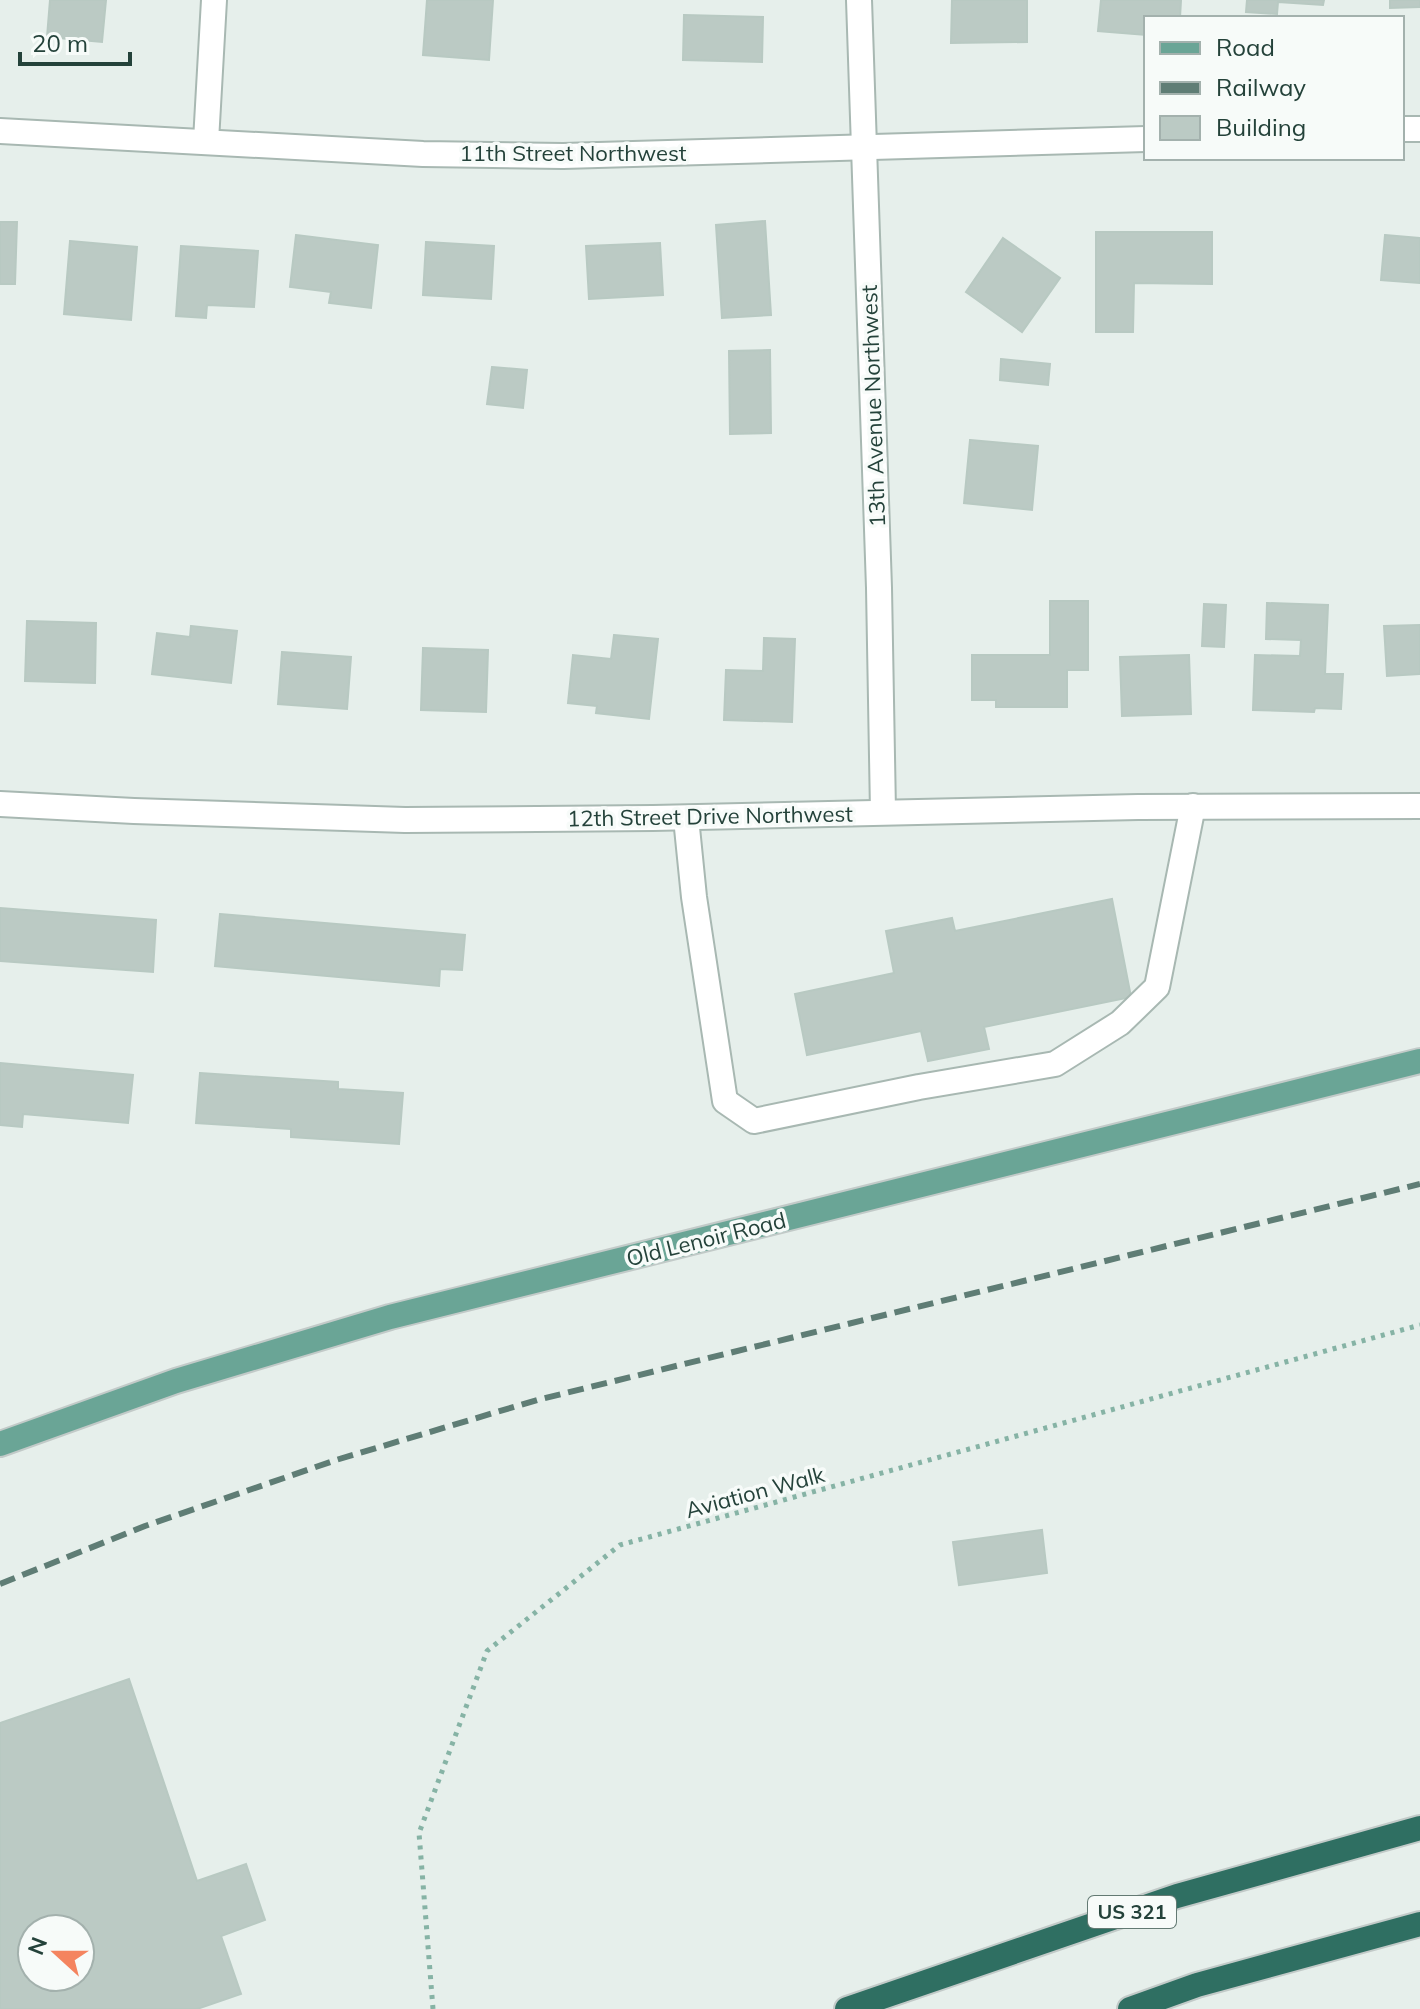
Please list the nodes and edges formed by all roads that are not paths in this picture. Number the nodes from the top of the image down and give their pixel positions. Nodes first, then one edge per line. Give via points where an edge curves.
1 (214, 0) edge
2 (859, 0) edge
3 (0, 131) edge
4 (1144, 139) edge
5 (206, 141) junction
6 (866, 147) junction
7 (0, 804) edge
8 (1193, 806) junction
9 (1420, 806) edge
10 (883, 812) junction
11 (686, 818) junction
12 (1420, 1061) edge
13 (0, 1444) edge
14 (1420, 1828) edge
15 (1420, 1924) edge
16 (847, 2009) edge
17 (1130, 2009) edge

1 - 5 street
2 - 6 street, 13th Avenue Northwest
3 - 5 street, 11th Street Northwest
4 - 6 street, 11th Street Northwest
5 - 6 street, 11th Street Northwest via 563,156
6 - 10 street, 13th Avenue Northwest
7 - 11 street, 12th Street Drive Northwest via 405,820
8 - 9 street, 12th Street Drive Northwest
8 - 10 street, 12th Street Drive Northwest
8 - 11 street via 1157,987 1120,1023 1055,1064 754,1121 725,1101
10 - 11 street, 12th Street Drive Northwest
12 - 13 main road, Old Lenoir Road via 390,1317 176,1381
14 - 16 highway, US 321 via 1177,1896
15 - 17 highway via 1197,1985

